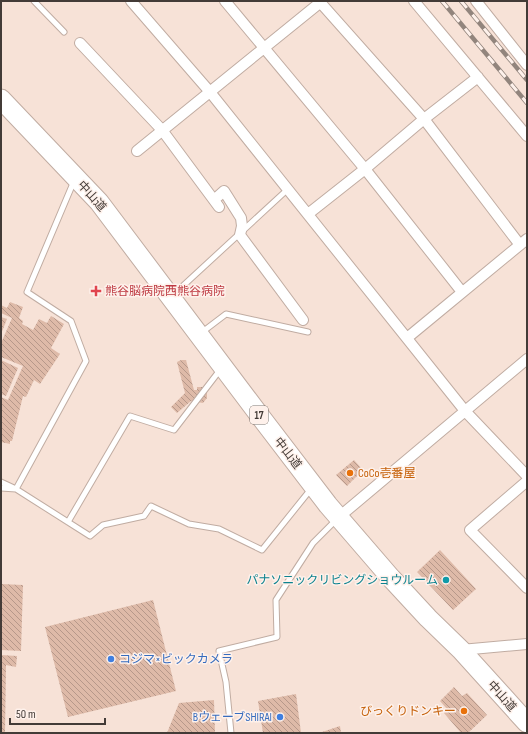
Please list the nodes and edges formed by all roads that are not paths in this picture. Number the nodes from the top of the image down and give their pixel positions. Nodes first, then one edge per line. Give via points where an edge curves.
1 (34, 1) edge
2 (131, 1) edge
3 (224, 1) edge
4 (321, 1) edge
5 (414, 1) edge
6 (480, 2) edge
7 (421, 6) edge
8 (64, 32) dead end
9 (80, 43) dead end
10 (263, 49) junction
11 (527, 65) edge
12 (478, 77) junction
13 (210, 92) junction
14 (4, 108) edge
15 (424, 118) junction
16 (162, 130) junction
17 (527, 136) edge
18 (137, 151) dead end
19 (365, 169) junction
20 (76, 178) junction
21 (288, 189) junction
22 (308, 214) junction
23 (240, 235) junction
24 (523, 242) edge
25 (462, 292) junction
26 (171, 297) junction
27 (303, 320) dead end
28 (308, 332) dead end
29 (198, 335) junction
30 (407, 338) junction
31 (527, 359) edge
32 (223, 367) junction
33 (465, 410) junction
34 (527, 476) edge
35 (527, 481) edge
36 (1, 482) edge
37 (314, 486) junction
38 (1, 488) edge
39 (16, 489) junction
40 (339, 517) junction
41 (68, 522) junction
42 (527, 588) edge
43 (527, 644) edge
44 (461, 650) junction
45 (527, 723) edge
46 (231, 733) edge

1 - 8 lane
2 - 13 street
3 - 10 street
4 - 10 street
4 - 15 street
5 - 7 street
6 - 11 street
7 - 12 street
9 - 16 street
10 - 13 street
10 - 19 street
12 - 15 street
12 - 17 street
13 - 16 street
13 - 21 street
14 - 20 highway, 中山道 / 17
15 - 19 street
15 - 24 street
16 - 18 street
16 - 23 street via 216,204 224,191 241,218
19 - 22 street
19 - 25 street
20 - 26 highway, 中山道 / 17 via 99,202
20 - 39 lane via 27,292 71,321 86,360
21 - 22 street
21 - 23 lane
22 - 30 street
23 - 26 lane
23 - 27 street
24 - 25 street
25 - 30 street
26 - 29 highway, 中山道 / 17
28 - 29 lane via 226,314
29 - 32 highway, 中山道 / 17
30 - 33 street
31 - 33 street
32 - 37 highway, 中山道 / 17
32 - 41 lane via 174,430 130,416
33 - 34 street
33 - 40 street
35 - 42 street via 470,530
36 - 39 lane
37 - 40 highway, 中山道 / 17
37 - 41 lane via 262,550 219,529 189,524 151,506 144,516 103,525 90,536
38 - 39 lane
39 - 41 lane
40 - 44 highway, 中山道 / 17 via 391,578
40 - 46 lane via 313,543 276,600 277,637 219,651 226,682
43 - 44 street
44 - 45 highway, 中山道 / 17

